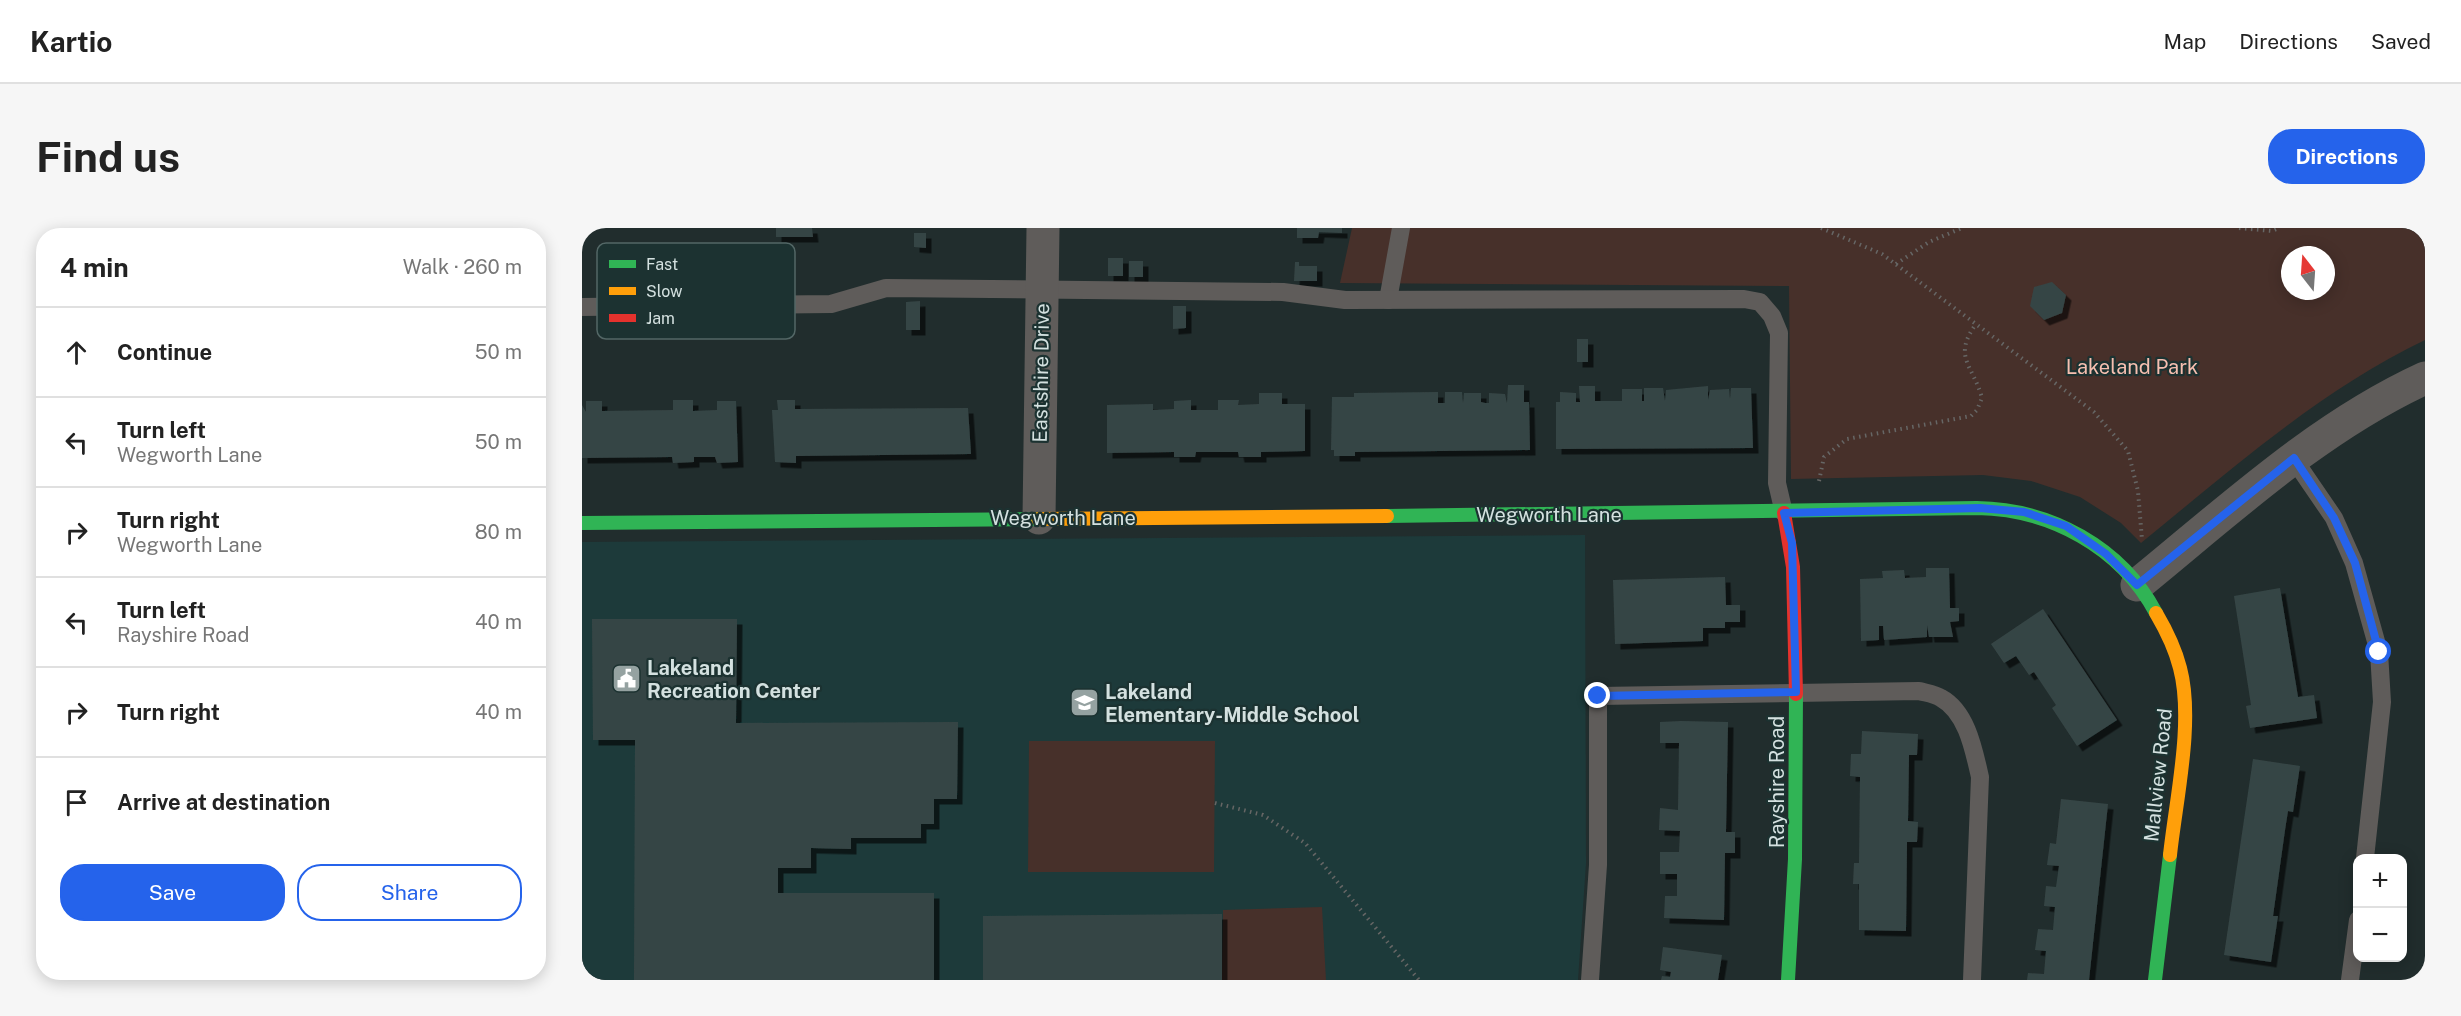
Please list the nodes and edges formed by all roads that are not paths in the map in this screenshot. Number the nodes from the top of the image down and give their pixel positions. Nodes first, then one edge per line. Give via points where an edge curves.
1 (1043, 228) edge
2 (1401, 228) edge
3 (1042, 287) junction
4 (1388, 300) junction
5 (795, 304) edge
6 (582, 307) edge
7 (597, 307) edge
8 (2425, 378) edge
9 (2294, 458) junction
10 (1784, 513) junction
11 (1039, 519) junction
12 (582, 523) edge
13 (2137, 585) junction
14 (1796, 692) junction
15 (2365, 854) edge
16 (2353, 958) edge
17 (1590, 980) edge
18 (1788, 980) edge
19 (1972, 980) edge
20 (2155, 980) edge
21 (2350, 980) edge

1 - 3 street, Eastshire Drive
2 - 4 lane
3 - 4 lane via 1283,291 1345,300
3 - 5 lane via 886,288 831,304
3 - 11 street, Eastshire Drive
4 - 10 lane via 1760,302 1779,333 1777,483
6 - 7 lane
8 - 9 street via 2393,393
9 - 13 street
9 - 15 lane via 2334,518 2355,563 2379,652 2382,702
10 - 11 street, Wegworth Lane
10 - 13 street, Wegworth Lane via 1980,508 2024,512 2066,526 2106,554
10 - 14 street, Rayshire Road via 1792,543
11 - 12 street, Wegworth Lane
13 - 20 street, Mallview Road via 2170,642 2185,700
14 - 17 lane via 1598,696 1598,865
14 - 18 street, Rayshire Road via 1797,826
14 - 19 lane via 1919,691 1942,698 1958,715 1972,744 1980,777
16 - 21 lane

